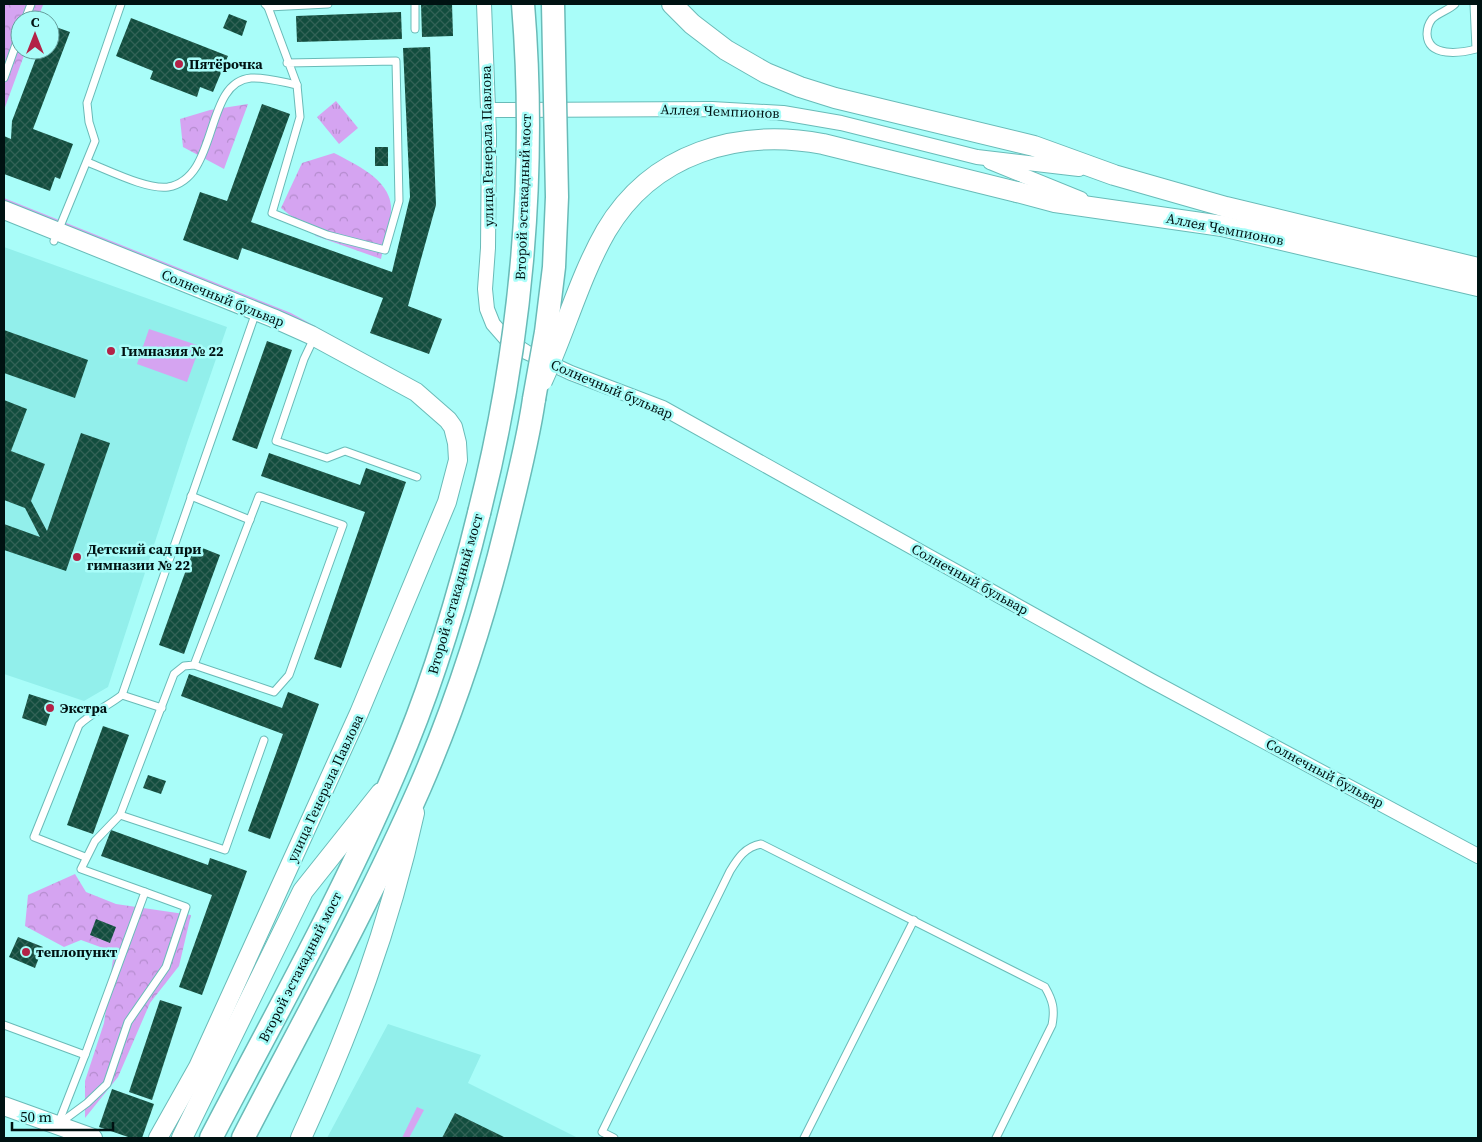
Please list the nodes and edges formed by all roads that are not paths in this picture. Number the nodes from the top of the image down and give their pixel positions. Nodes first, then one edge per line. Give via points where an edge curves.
1 (121, 4) edge
2 (328, 4) edge
3 (415, 4) edge
4 (484, 4) edge
5 (522, 4) edge
6 (553, 4) edge
7 (672, 4) edge
8 (1455, 4) edge
9 (1474, 4) edge
10 (266, 5) edge
11 (415, 29) dead end
12 (10, 60) edge
13 (287, 63) junction
14 (4, 78) edge
15 (297, 85) junction
16 (488, 110) junction
17 (977, 157) junction
18 (87, 162) junction
19 (1114, 175) junction
20 (1103, 208) junction
21 (4, 210) edge
22 (56, 236) junction
23 (1478, 268) edge
24 (1478, 286) edge
25 (485, 289) joint
26 (256, 311) junction
27 (315, 338) junction
28 (534, 399) junction
29 (453, 427) joint
30 (417, 477) dead end
31 (191, 496) junction
32 (250, 520) junction
33 (194, 665) junction
34 (122, 695) junction
35 (162, 708) junction
36 (264, 740) dead end
37 (391, 781) junction
38 (420, 786) junction
39 (120, 815) junction
40 (1478, 856) edge
41 (85, 857) junction
42 (145, 892) junction
43 (914, 920) junction
44 (4, 1025) edge
45 (85, 1055) junction
46 (4, 1106) edge
47 (57, 1125) junction
48 (93, 1138) edge
49 (158, 1138) edge
50 (182, 1138) edge
51 (211, 1138) edge
52 (243, 1138) edge
53 (300, 1138) edge
54 (614, 1138) edge
55 (804, 1138) edge
56 (996, 1138) edge

1 - 18 lane via 87,104 95,141
2 - 10 lane
3 - 11 lane
4 - 16 street, улица Генерала Павлова
5 - 37 main road, Второй эстакадный мост, bridge via 527,124 525,205 503,410 458,595 420,709
6 - 28 main road, Второй эстакадный мост, bridge via 557,197 546,332
7 - 19 main road via 726,50 783,80 835,98 1034,146
8 - 9 lane via 1432,20 1427,29 1433,47 1444,52 1476,50
10 - 13 lane
12 - 14 lane
13 - 15 lane
13 - 15 lane via 396,62 399,201 385,250 327,235 272,213 300,116
15 - 18 lane via 251,78 238,81 226,92 198,164 186,179 168,187 151,186
16 - 17 street, Аллея Чемпионов via 712,109 783,113 841,123
16 - 25 street, улица Генерала Павлова
17 - 19 street, Аллея Чемпионов
17 - 20 street, Аллея Чемпионов
18 - 22 lane
19 - 23 main road, Аллея Чемпионов via 1285,222
20 - 24 main road, Аллея Чемпионов via 1222,226
20 - 28 main road, bridge via 1055,202 792,139 733,142 693,155 648,183 613,221 598,248
21 - 22 street, Солнечный бульвар
22 - 26 street, Солнечный бульвар
25 - 40 street, Солнечный бульвар via 487,309 493,324 507,340 526,352 663,408 1150,680
26 - 27 street, Солнечный бульвар
26 - 31 lane
27 - 29 street, Солнечный бульвар via 416,392
27 - 30 lane via 304,359 276,441 327,458 345,451
28 - 38 main road, Второй эстакадный мост via 488,598
29 - 49 street, улица Генерала Павлова via 458,460 447,502 360,714 198,1066
31 - 32 lane
31 - 34 lane
32 - 33 lane
32 - 33 lane via 259,496 343,525 289,675 274,692
33 - 35 lane via 184,666 174,674
34 - 35 lane
34 - 41 lane via 79,725 34,837
35 - 39 lane
36 - 39 lane via 225,850
37 - 50 main road via 303,891
37 - 51 main road, Второй эстакадный мост via 348,874
38 - 52 main road, Второй эстакадный мост via 351,930
38 - 53 main road via 403,865 364,990
39 - 41 lane via 107,826
41 - 42 lane via 81,869
42 - 45 lane
42 - 47 lane via 186,907 166,967 128,1022 107,1084
43 - 54 lane via 772,848 761,844 752,846 740,855 730,872 602,1132
43 - 55 lane
43 - 56 lane via 1045,987 1053,1001 1052,1025
44 - 45 lane
45 - 47 lane
46 - 47 street
47 - 48 street

